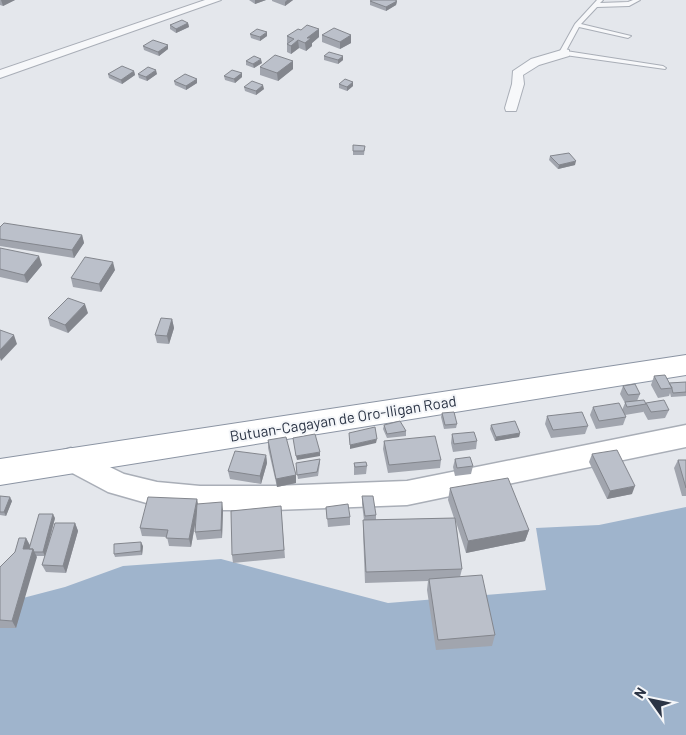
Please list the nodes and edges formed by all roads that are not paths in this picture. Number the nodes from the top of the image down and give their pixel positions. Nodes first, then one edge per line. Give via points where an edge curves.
1 (216, 0) edge
2 (637, 0) edge
3 (597, 2) edge
4 (577, 25) junction
5 (628, 36) dead end
6 (565, 53) junction
7 (663, 68) dead end
8 (0, 74) edge
9 (512, 108) dead end
10 (686, 365) edge
11 (686, 436) edge
12 (71, 459) junction
13 (0, 472) edge

1 - 8 street
2 - 3 lane via 629,4
3 - 4 lane
4 - 5 lane
4 - 6 lane via 563,51
6 - 7 lane
6 - 9 street via 535,62 517,74
10 - 12 highway, Butuan-Cagayan de Oro-Iligan Road
11 - 12 street via 407,492 274,498 200,498 151,492 118,484
12 - 13 highway, Butuan-Cagayan de Oro-Iligan Road

